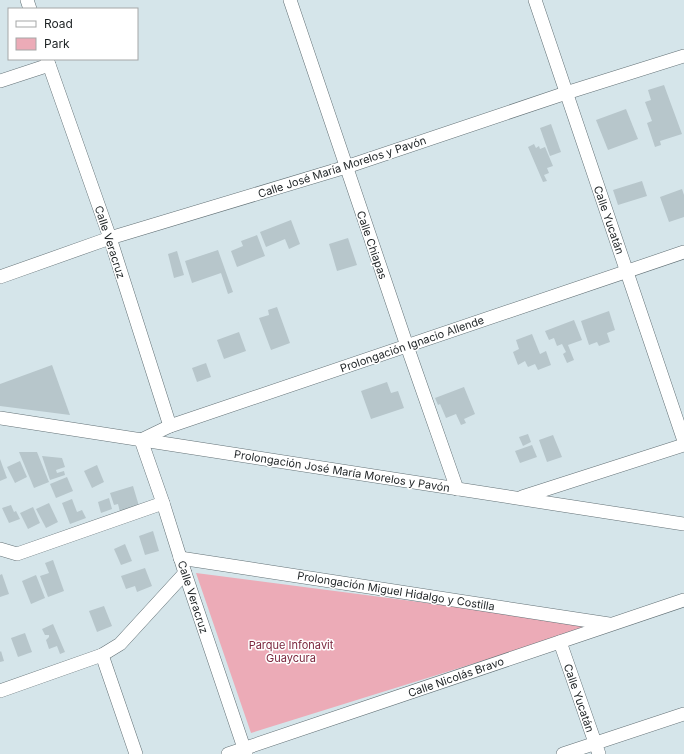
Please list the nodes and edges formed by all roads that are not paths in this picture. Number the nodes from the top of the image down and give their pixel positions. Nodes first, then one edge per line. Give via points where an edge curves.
1 (290, 0) edge
2 (535, 0) edge
3 (684, 56) edge
4 (48, 62) edge
5 (0, 81) edge
6 (566, 92) junction
7 (346, 167) junction
8 (110, 238) junction
9 (684, 252) edge
10 (626, 271) junction
11 (0, 277) edge
12 (406, 346) junction
13 (0, 418) edge
14 (170, 426) junction
15 (141, 440) junction
16 (684, 441) edge
17 (684, 445) edge
18 (457, 489) junction
19 (519, 498) junction
20 (163, 503) junction
21 (684, 524) edge
22 (0, 549) edge
23 (18, 554) junction
24 (180, 558) junction
25 (0, 560) edge
26 (184, 573) junction
27 (684, 600) edge
28 (611, 624) junction
29 (560, 642) junction
30 (102, 655) junction
31 (0, 691) edge
32 (684, 714) edge
33 (597, 749) edge
34 (245, 751) edge
35 (136, 754) edge
36 (228, 754) edge
37 (563, 754) edge

1 - 7 street, Calle Chiapas
2 - 6 street, Calle Yucatán
3 - 6 street, Calle José María Morelos y Pavón
4 - 5 street
4 - 8 street, Calle Veracruz
6 - 7 street, Calle José María Morelos y Pavón
6 - 10 street, Calle Yucatán
7 - 8 street, Calle José María Morelos y Pavón
7 - 12 street, Calle Chiapas
8 - 11 street, Calle José María Morelos y Pavón
8 - 14 street, Calle Veracruz
9 - 10 street, Prolongación Ignacio Allende
10 - 12 street, Prolongación Ignacio Allende
10 - 16 street, Calle Yucatán
12 - 14 street, Prolongación Ignacio Allende
12 - 18 street, Calle Chiapas
13 - 15 street, Prolongación José María Morelos y Pavón
14 - 15 street, Prolongación Ignacio Allende
15 - 18 street, Prolongación José María Morelos y Pavón
15 - 20 street, Calle Veracruz
17 - 19 street
18 - 19 street, Prolongación José María Morelos y Pavón
19 - 21 street, Prolongación José María Morelos y Pavón
20 - 23 street
20 - 24 street, Calle Veracruz
22 - 23 street
23 - 25 street
24 - 26 street, Calle Veracruz
24 - 28 street, Prolongación Miguel Hidalgo y Costilla
26 - 30 street via 120,644
26 - 34 street, Calle Veracruz
27 - 28 street, Calle Nicolás Bravo
28 - 29 street, Calle Nicolás Bravo
29 - 33 street, Calle Yucatán
29 - 34 street, Calle Nicolás Bravo
30 - 31 street
30 - 35 street
32 - 33 street
33 - 37 street
34 - 36 street, Calle Nicolás Bravo

